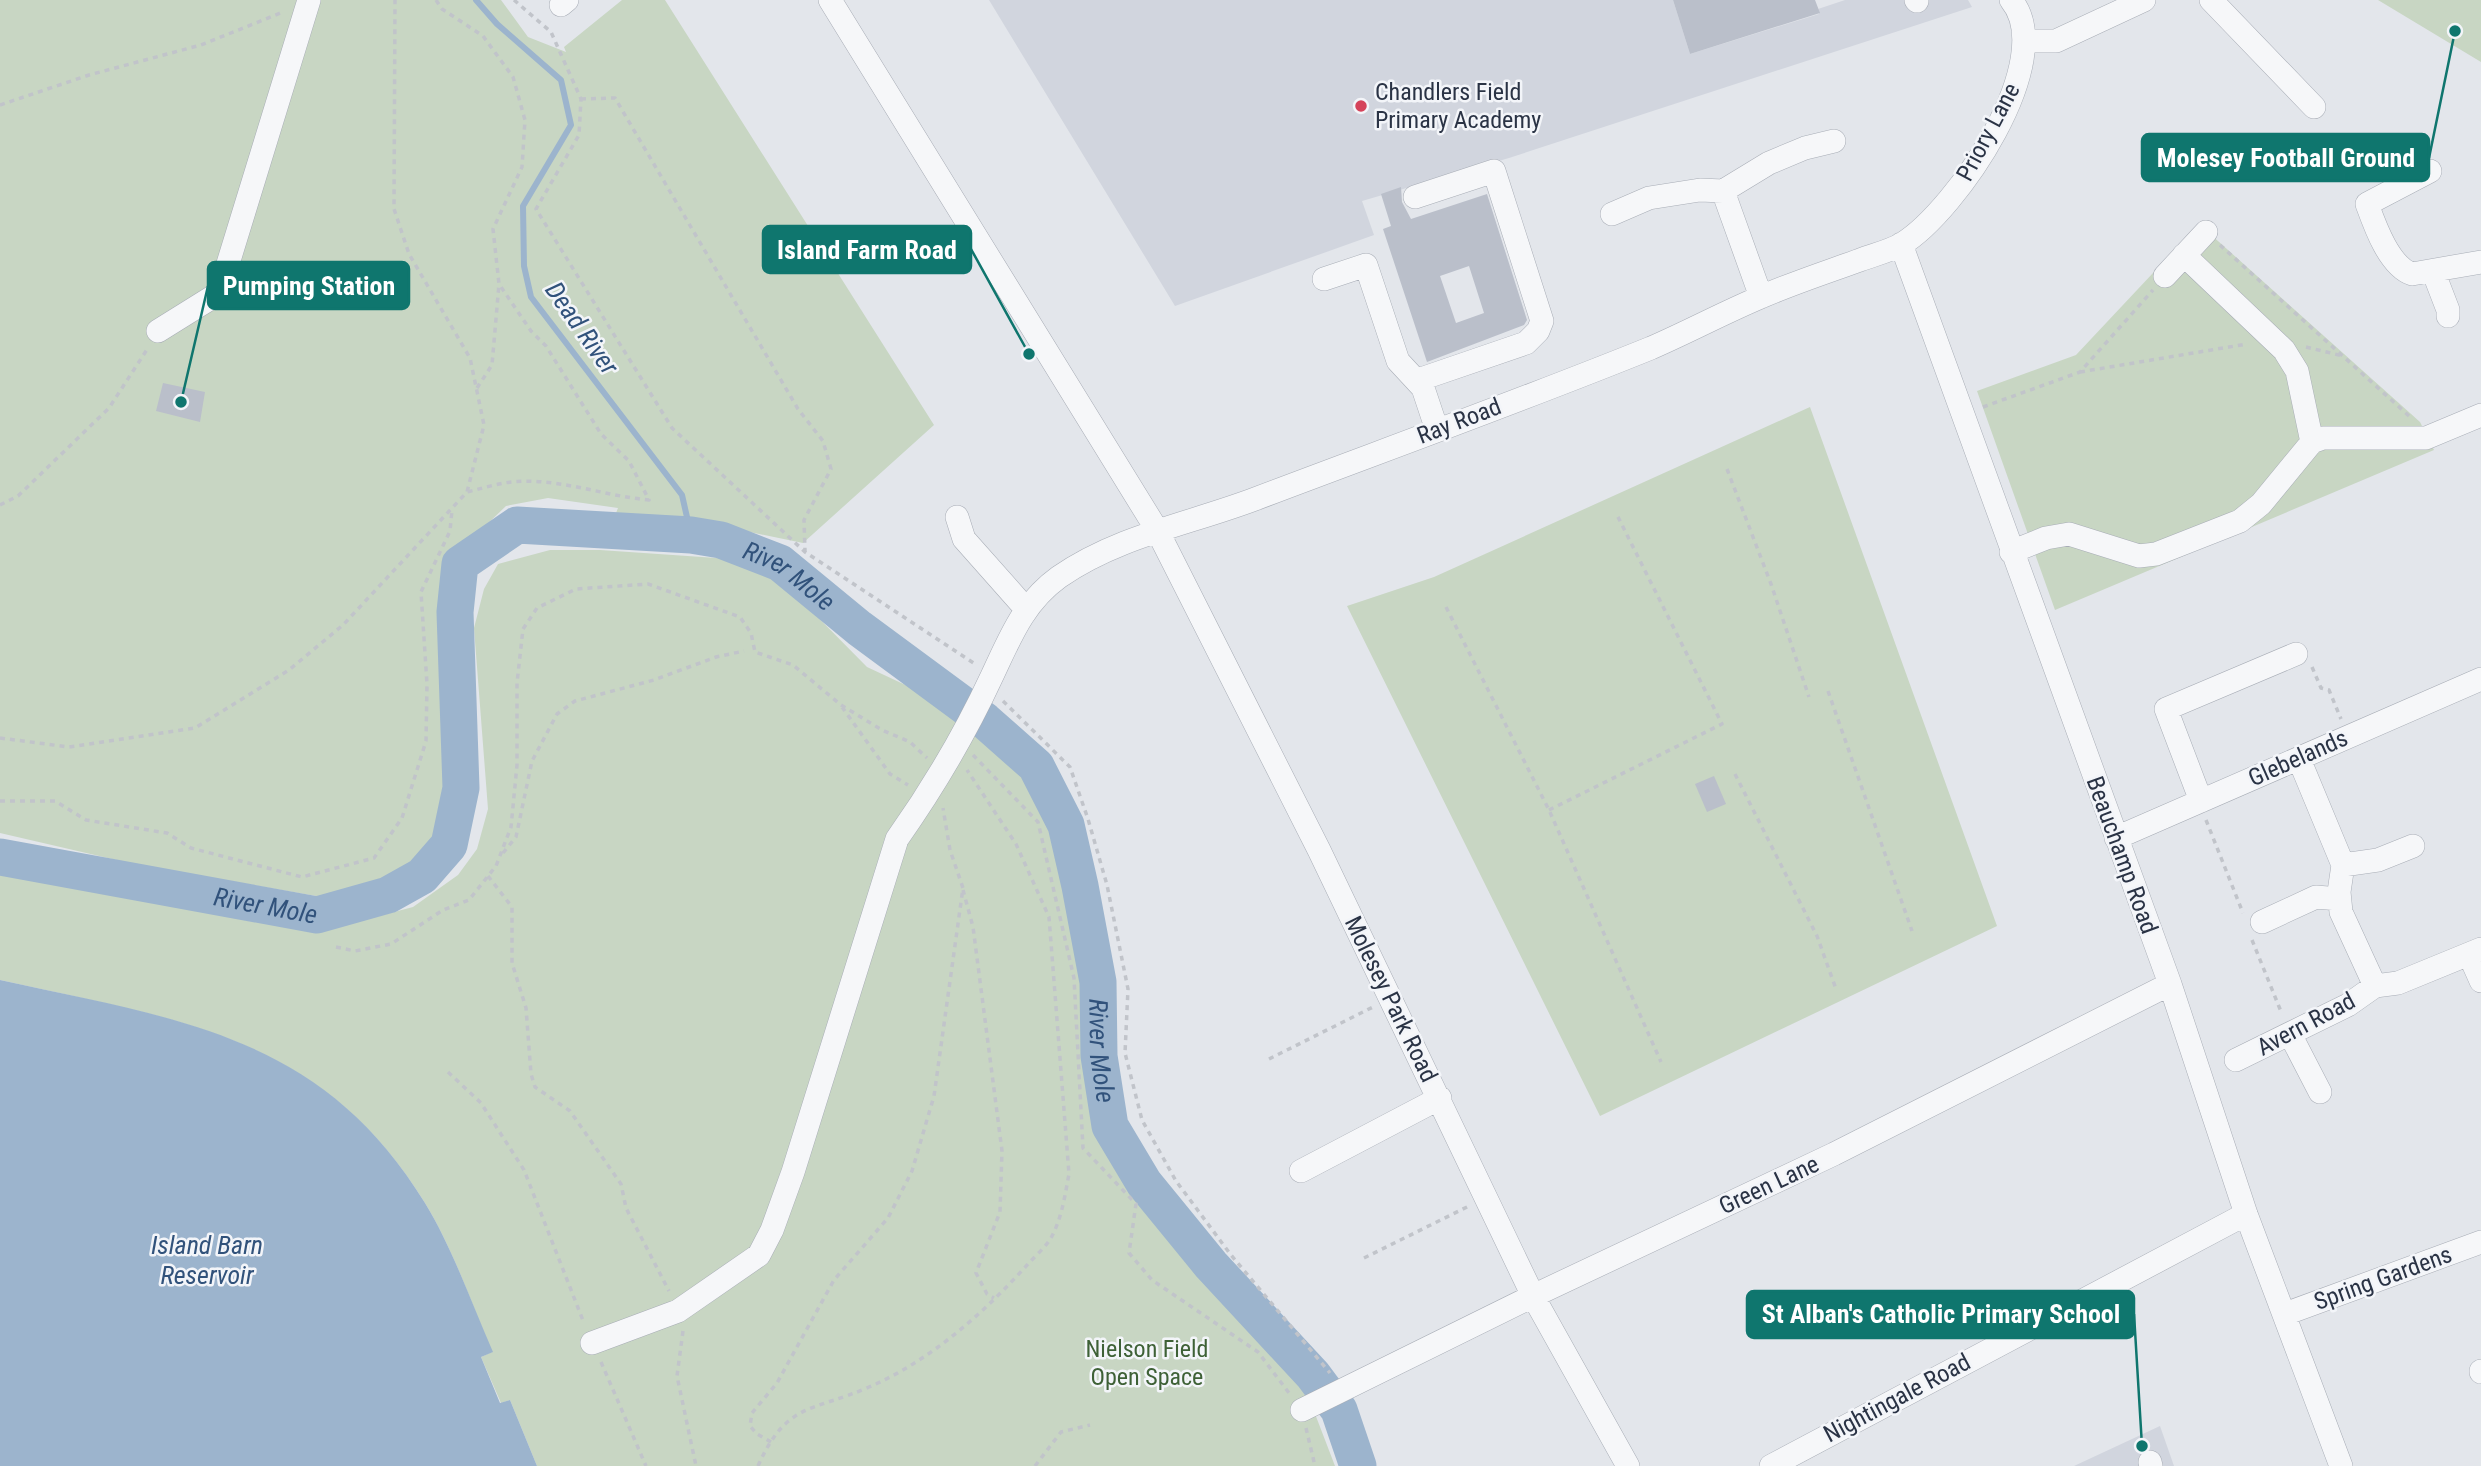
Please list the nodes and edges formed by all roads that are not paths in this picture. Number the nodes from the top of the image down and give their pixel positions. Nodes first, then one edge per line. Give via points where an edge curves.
1 (830, 0) edge
2 (2011, 0) edge
3 (2144, 0) edge
4 (2211, 0) edge
5 (308, 1) edge
6 (2025, 41) junction
7 (2314, 107) dead end
8 (1834, 141) dead end
9 (2430, 171) dead end
10 (1723, 191) junction
11 (1415, 197) dead end
12 (1612, 214) dead end
13 (2206, 232) road end
14 (1901, 244) junction
15 (2184, 255) junction
16 (2481, 262) edge
17 (2422, 273) junction
18 (2165, 276) road end
19 (1324, 279) dead end
20 (1762, 297) junction
21 (2448, 316) dead end
22 (159, 331) road end
23 (1418, 380) junction
24 (2481, 415) edge
25 (1437, 430) junction
26 (2312, 442) junction
27 (957, 517) dead end
28 (1157, 530) junction
29 (2011, 552) junction
30 (1026, 609) junction
31 (2297, 654) road end
32 (2481, 679) edge
33 (2299, 759) junction
34 (2201, 801) junction
35 (2116, 838) junction
36 (2413, 846) dead end
37 (2343, 865) junction
38 (2339, 899) junction
39 (2262, 922) dead end
40 (2475, 951) edge
41 (2481, 981) edge
42 (2170, 984) junction
43 (2375, 986) junction
44 (2290, 1034) junction
45 (2236, 1060) dead end
46 (2320, 1092) dead end
47 (1440, 1098) junction
48 (1301, 1171) dead end
49 (2246, 1214) junction
50 (2481, 1242) edge
51 (1533, 1296) junction
52 (2285, 1314) junction
53 (592, 1343) road end
54 (1307, 1408) road end
55 (1628, 1466) edge
56 (1771, 1466) edge
57 (2341, 1466) edge

1 - 28 street, Molesey Park Road
2 - 6 street, Priory Lane
3 - 6 street via 2056,41
4 - 7 street
5 - 22 street via 219,293
6 - 14 street, Priory Lane via 2024,60 2008,103 1973,168 1935,217
8 - 10 street via 1769,163
9 - 17 street via 2367,204 2402,271
10 - 12 street via 1648,198
10 - 20 street
11 - 23 street via 1494,171 1542,321 1526,342
13 - 15 street
14 - 20 street, Ray Road
14 - 29 street, Beauchamp Road
15 - 18 street
15 - 26 street via 2284,350 2297,371
16 - 17 street
17 - 21 street
19 - 23 street via 1366,265 1398,361
20 - 25 street, Ray Road via 1653,347
23 - 25 street
24 - 26 street via 2430,436
25 - 28 street, Ray Road via 1249,502
26 - 29 street via 2261,504 2240,521 2156,554 2139,556 2069,534
27 - 30 street via 964,539
28 - 30 street, Ray Road via 1066,573
28 - 47 street, Molesey Park Road
29 - 35 street, Beauchamp Road
30 - 53 street, Ray Road via 926,797 897,839 772,1230 759,1255 678,1311
31 - 34 street via 2166,709
32 - 33 street, Glebelands
33 - 34 street, Glebelands
33 - 37 street, Avern Road
34 - 35 street, Glebelands
35 - 42 street, Beauchamp Road
36 - 37 street via 2378,860
37 - 38 street, Avern Road
38 - 39 street via 2316,897
38 - 43 street, Avern Road
40 - 41 street
40 - 43 street, Avern Road via 2398,983
42 - 49 street, Beauchamp Road
42 - 51 street, Green Lane via 1834,1154
43 - 44 street, Avern Road
44 - 45 street, Avern Road
44 - 46 street
47 - 48 street
47 - 51 street, Molesey Park Road
49 - 52 street, Beauchamp Road
49 - 56 street, Nightingale Road
50 - 52 street, Spring Gardens
51 - 54 street, Green Lane
51 - 55 street, Molesey Park Road
52 - 57 street, Beauchamp Road

